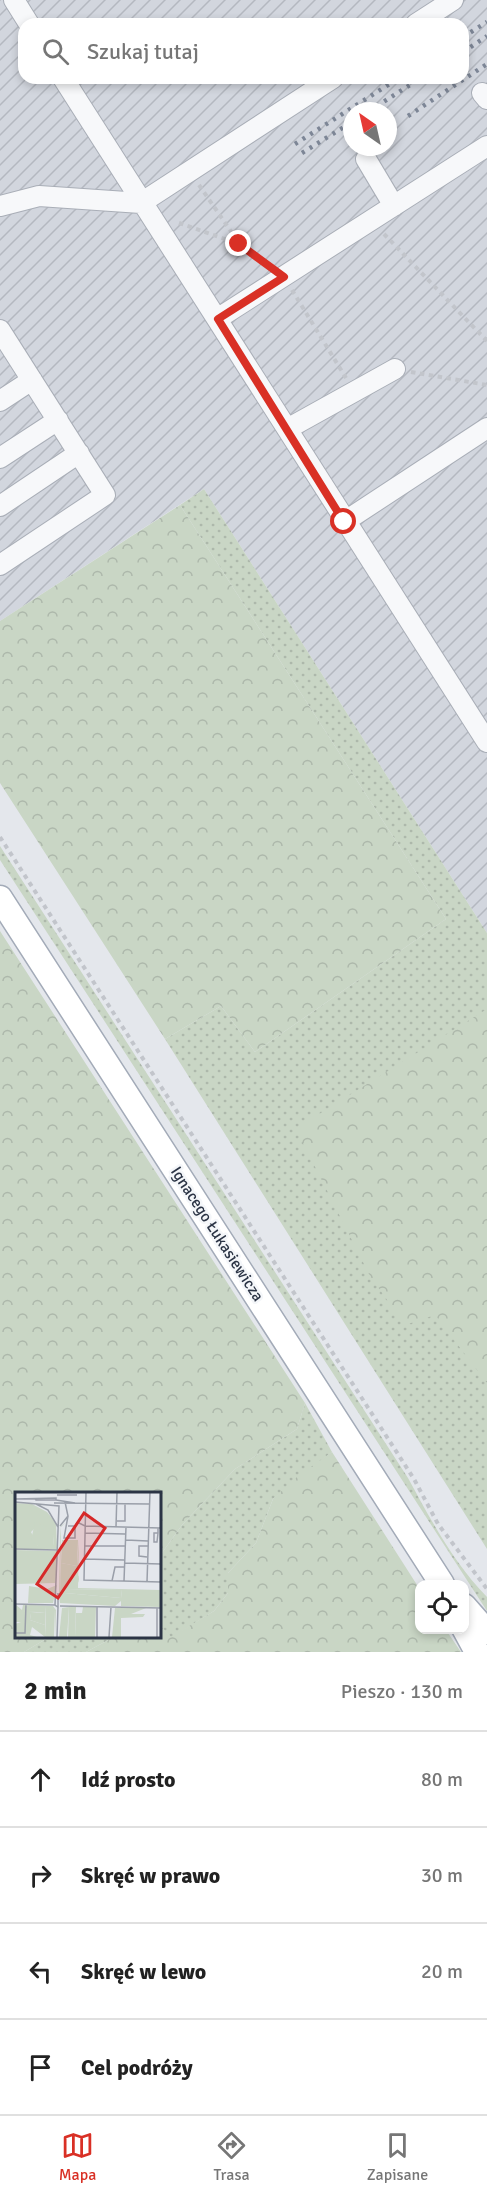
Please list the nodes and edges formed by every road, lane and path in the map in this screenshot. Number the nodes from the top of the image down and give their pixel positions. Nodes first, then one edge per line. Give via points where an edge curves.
1 (14, 0) edge
2 (453, 0) edge
3 (25, 18) edge
4 (425, 18) edge
5 (67, 84) edge
6 (324, 84) edge
7 (487, 146) edge
8 (366, 159) dead end
9 (0, 206) edge
10 (394, 206) junction
11 (145, 208) junction
12 (371, 220) junction
13 (284, 277) junction
14 (218, 319) junction
15 (3, 340) edge
16 (487, 341) edge
17 (395, 369) joint
18 (32, 380) junction
19 (487, 385) edge
20 (355, 391) junction
21 (0, 401) edge
22 (58, 420) junction
23 (487, 428) edge
24 (286, 429) junction
25 (79, 453) junction
26 (0, 458) edge
27 (0, 506) edge
28 (344, 522) junction
29 (0, 565) edge
30 (487, 742) edge
31 (0, 837) edge
32 (0, 898) edge
33 (441, 1580) edge
34 (487, 1588) edge
35 (469, 1610) edge
36 (487, 1632) edge
37 (468, 1634) edge
38 (477, 1652) edge

1 - 3 lane
2 - 4 lane
5 - 11 lane
6 - 11 lane
7 - 10 lane
8 - 10 lane
9 - 11 lane via 39,196
10 - 12 lane
11 - 13 path via 239,244
11 - 14 lane
12 - 13 lane
12 - 16 path
13 - 14 lane
13 - 20 path
14 - 24 lane
15 - 18 lane
17 - 19 path
17 - 20 lane
18 - 21 lane
18 - 22 lane
20 - 24 lane
22 - 25 lane
22 - 26 lane
23 - 28 lane
24 - 28 lane
25 - 27 lane
25 - 29 lane via 105,495
28 - 30 lane
31 - 34 path via 414,1479 438,1524
32 - 33 main road, Ignacego Łukasiewicza
35 - 36 main road
37 - 38 main road

